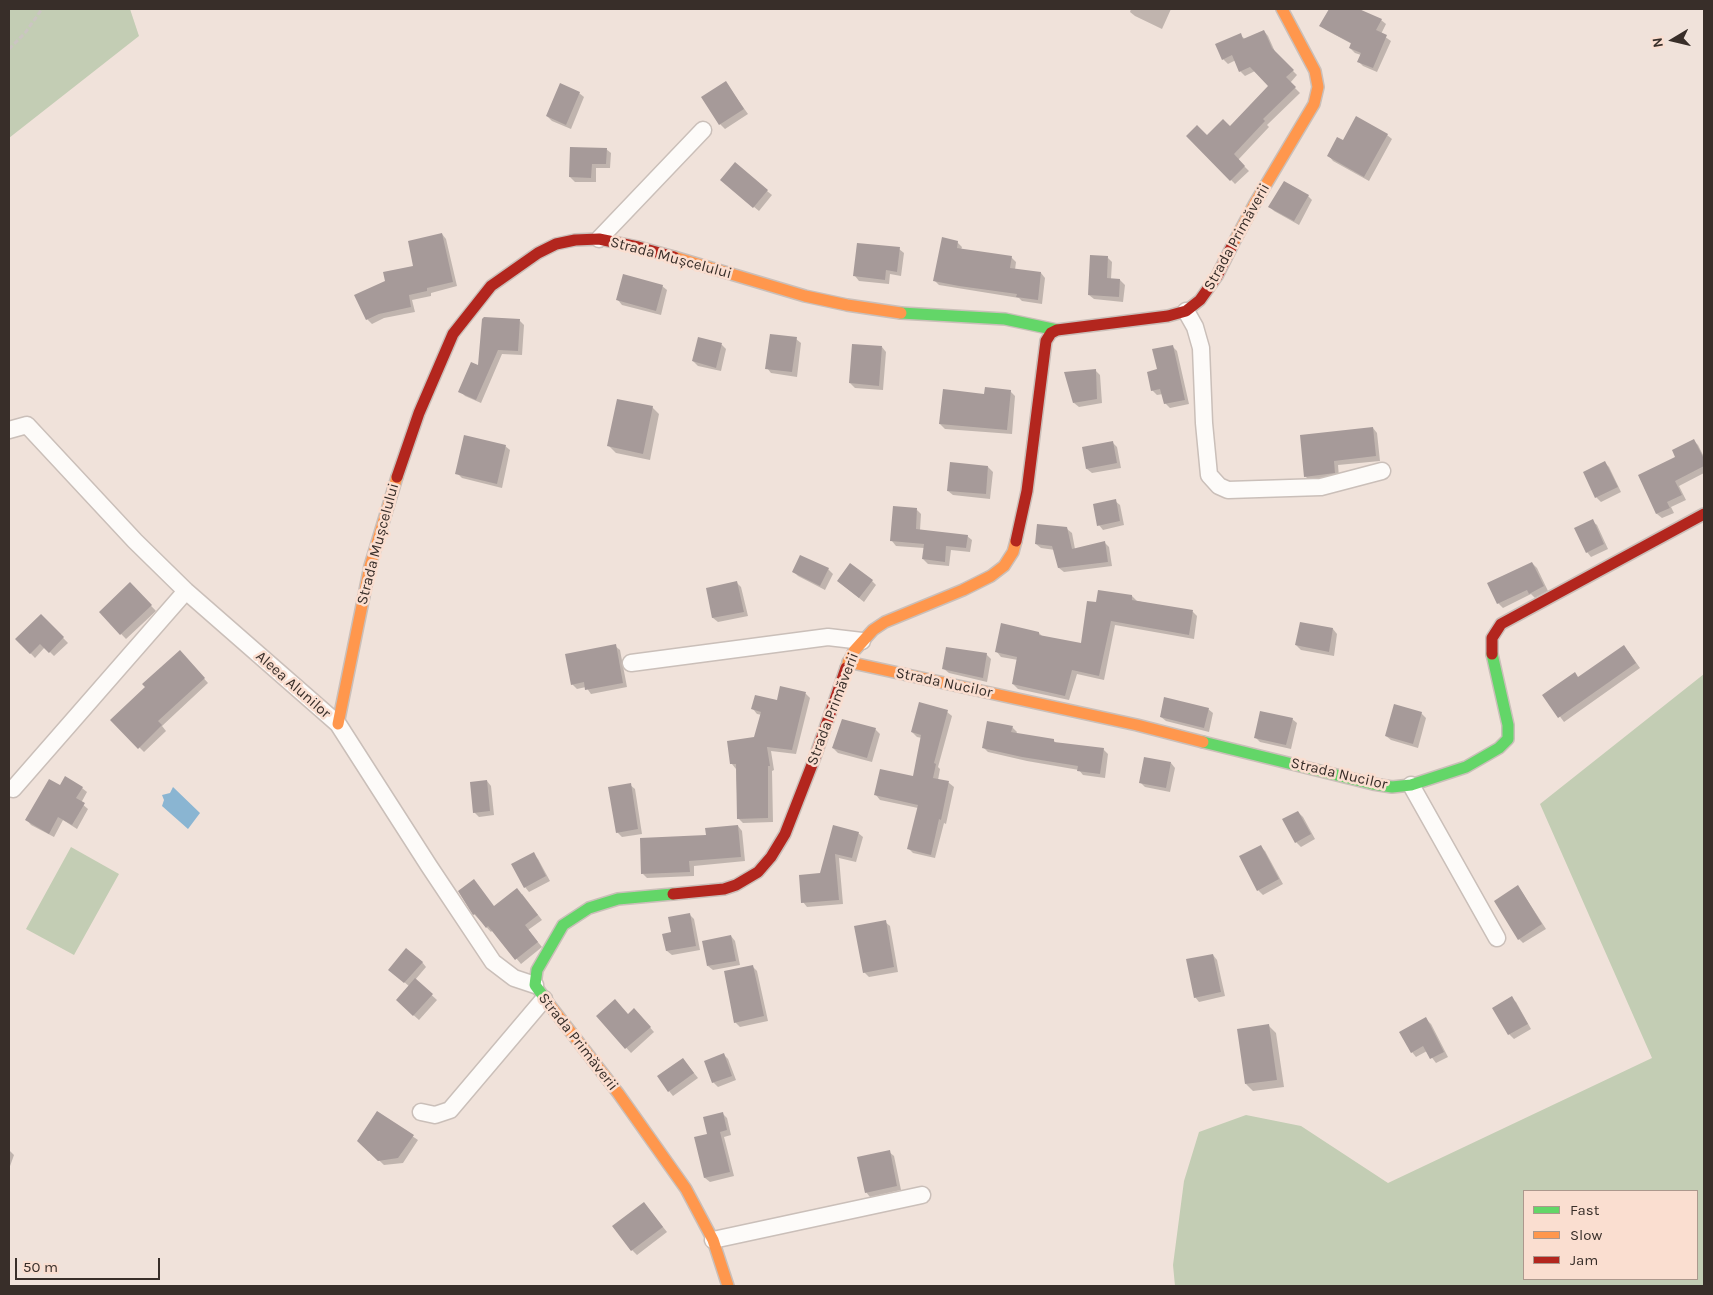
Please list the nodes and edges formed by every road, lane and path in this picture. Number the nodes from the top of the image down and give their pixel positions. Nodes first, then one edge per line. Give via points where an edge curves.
1 (42, 9) edge
2 (1282, 9) edge
3 (9, 49) edge
4 (703, 130) dead end
5 (599, 239) junction
6 (1186, 311) junction
7 (1057, 330) junction
8 (9, 430) edge
9 (1382, 472) dead end
10 (1704, 514) edge
11 (186, 590) junction
12 (862, 641) junction
13 (848, 662) junction
14 (631, 663) dead end
15 (338, 724) junction
16 (1411, 785) junction
17 (13, 789) dead end
18 (1497, 938) dead end
19 (540, 992) junction
20 (421, 1112) dead end
21 (922, 1196) dead end
22 (713, 1240) junction
23 (728, 1286) edge

1 - 3 path
2 - 6 street, Strada Primăverii via 1315,71 1318,87 1314,104 1255,203 1209,290
4 - 5 street
5 - 7 street, Strada Mușcelului via 847,305 891,312 1028,322
5 - 15 street, Strada Mușcelului via 556,244 522,263 491,286 453,334 419,413 389,499 370,566
6 - 7 street, Strada Primăverii
6 - 9 street via 1201,348 1209,475 1219,486 1228,490 1321,487
7 - 12 street, Strada Primăverii via 1051,333 1043,351 1027,491 1013,552 1004,566 991,576 885,622
8 - 11 street, Aleea Alunilor via 27,424 135,541
10 - 16 street, Strada Nucilor via 1501,624 1492,638 1492,658 1508,725 1508,739 1466,767
11 - 15 street, Aleea Alunilor
11 - 17 street
12 - 13 street, Strada Primăverii
12 - 14 street via 828,637
13 - 16 street, Strada Nucilor via 1137,725 1373,784
13 - 19 street, Strada Primăverii via 785,834 758,872 724,888 618,899 589,908 564,925 537,970
15 - 19 street, Aleea Alunilor via 493,962
16 - 18 street
19 - 20 street via 450,1110 435,1115
19 - 22 street, Strada Primăverii via 618,1093 686,1189
21 - 22 street
22 - 23 street, Strada Primăverii

